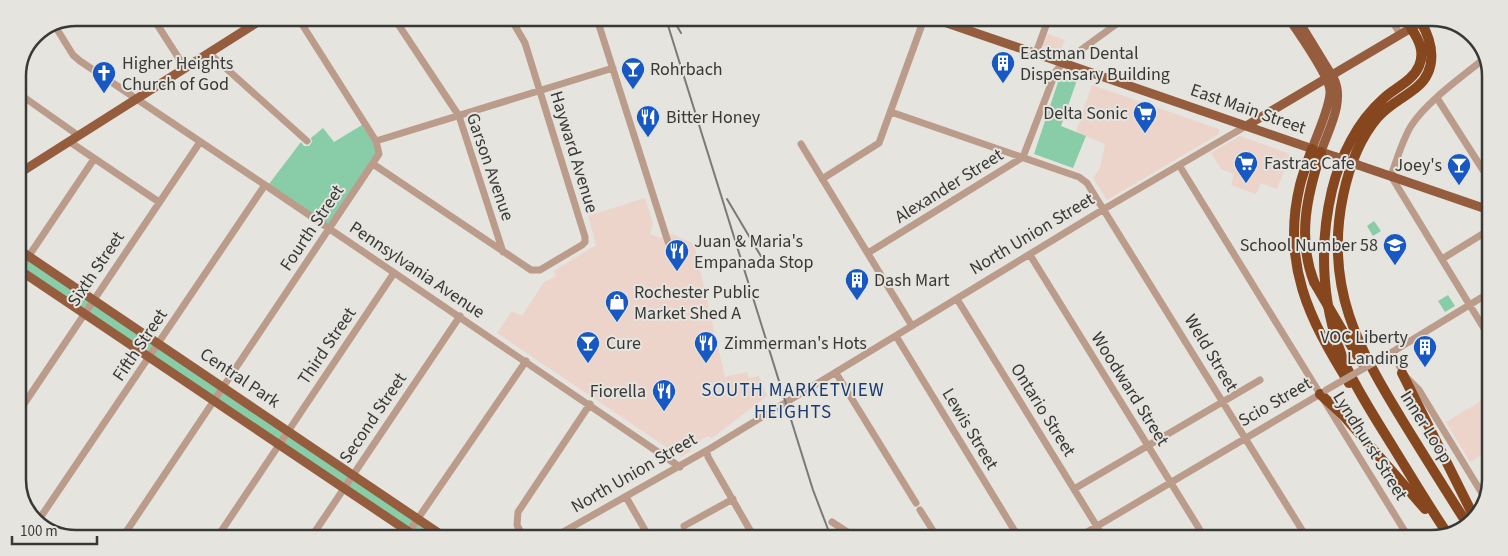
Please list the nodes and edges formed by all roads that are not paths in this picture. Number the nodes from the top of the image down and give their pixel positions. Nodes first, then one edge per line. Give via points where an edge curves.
1 (158, 26) edge
2 (251, 26) edge
3 (303, 26) edge
4 (399, 26) edge
5 (515, 26) edge
6 (599, 26) edge
7 (922, 26) edge
8 (956, 26) edge
9 (1046, 26) edge
10 (1114, 26) edge
11 (1294, 26) edge
12 (1301, 26) edge
13 (1395, 26) edge
14 (1414, 26) edge
15 (1424, 26) edge
16 (1411, 28) junction
17 (58, 30) edge
18 (1400, 34) junction
19 (209, 53) junction
20 (1036, 53) junction
21 (1480, 62) edge
22 (1062, 63) junction
23 (185, 68) junction
24 (613, 68) junction
25 (1329, 76) junction
26 (539, 91) junction
27 (1437, 98) junction
28 (26, 99) edge
29 (136, 99) junction
30 (891, 112) junction
31 (459, 116) junction
32 (1246, 126) junction
33 (80, 136) junction
34 (306, 141) dead end
35 (376, 141) junction
36 (70, 142) junction
37 (200, 142) junction
38 (801, 144) dead end
39 (1317, 150) junction
40 (1023, 158) junction
41 (94, 159) junction
42 (373, 164) junction
43 (1179, 165) junction
44 (26, 169) edge
45 (1482, 169) edge
46 (1392, 176) junction
47 (822, 179) junction
48 (265, 185) junction
49 (159, 202) junction
50 (1482, 208) edge
51 (1104, 209) junction
52 (330, 229) junction
53 (1482, 234) edge
54 (668, 242) dead end
55 (503, 252) junction
56 (868, 253) junction
57 (1030, 255) junction
58 (28, 256) junction
59 (26, 259) edge
60 (1442, 259) junction
61 (394, 273) junction
62 (26, 275) edge
63 (1482, 297) edge
64 (956, 299) junction
65 (94, 300) junction
66 (1470, 305) junction
67 (85, 313) junction
68 (460, 316) junction
69 (1482, 325) edge
70 (912, 326) junction
71 (896, 336) junction
72 (159, 344) junction
73 (1390, 353) junction
74 (149, 358) junction
75 (526, 361) junction
76 (836, 373) junction
77 (1402, 373) junction
78 (1260, 380) dead end
79 (224, 387) junction
80 (1323, 392) junction
81 (26, 401) edge
82 (214, 402) junction
83 (1223, 402) junction
84 (590, 404) junction
85 (1409, 430) junction
86 (288, 431) junction
87 (1245, 438) junction
88 (279, 444) junction
89 (1148, 446) junction
90 (707, 451) junction
91 (680, 466) junction
92 (1405, 467) junction
93 (353, 475) junction
94 (1170, 482) junction
95 (344, 488) junction
96 (1074, 489) junction
97 (1480, 490) edge
98 (626, 497) junction
99 (732, 499) junction
100 (1470, 511) edge
101 (42, 516) edge
102 (1463, 518) edge
103 (418, 519) junction
104 (832, 522) dead end
105 (684, 526) dead end
106 (1097, 526) junction
107 (1442, 529) edge
108 (1443, 529) edge
109 (127, 530) edge
110 (222, 530) edge
111 (316, 530) edge
112 (403, 530) edge
113 (412, 530) edge
114 (434, 530) edge
115 (520, 530) edge
116 (567, 530) edge
117 (645, 530) edge
118 (750, 530) edge
119 (844, 530) edge
120 (933, 530) edge
121 (1014, 530) edge
122 (1090, 530) edge
123 (1099, 530) edge
124 (1200, 530) edge
125 (1302, 530) edge
126 (1404, 530) edge

1 - 23 street
2 - 19 main road
3 - 35 street
4 - 31 street, Garson Avenue
5 - 26 street, Hayward Avenue
6 - 24 street
7 - 30 street
8 - 20 main road, East Main Street
9 - 20 street
10 - 22 street, Alexander Street
11 - 25 main road
12 - 25 main road
13 - 18 street
14 - 16 main road, North Union Street
15 - 85 highway, Inner Loop via 1432,48 1430,68 1419,86 1386,109 1363,139 1345,187 1338,237 1342,289 1353,329 1371,367
16 - 18 main road, North Union Street
16 - 92 highway via 1422,50 1418,67 1411,78 1372,109 1351,140 1332,190 1324,253 1327,301 1339,347 1356,386
17 - 29 street, Pennsylvania Avenue via 76,58
18 - 25 main road, North Union Street
19 - 23 main road
19 - 34 street
20 - 22 main road, East Main Street
21 - 27 street
22 - 32 main road, East Main Street
22 - 40 street, Alexander Street via 1056,71
23 - 29 main road
24 - 26 street
24 - 54 street
25 - 32 main road, North Union Street
25 - 39 main road via 1336,83 1338,98
26 - 31 street
26 - 55 street, Hayward Avenue via 585,240 582,245 536,271
27 - 45 street
27 - 46 street via 1410,127
28 - 33 street
29 - 33 main road
29 - 37 street, Pennsylvania Avenue
30 - 40 street, Weld Street
30 - 47 street via 883,137 876,146
31 - 35 street
31 - 55 street, Garson Avenue
32 - 39 main road, East Main Street
32 - 43 street, North Union Street
33 - 36 main road
35 - 42 street, Fourth Street via 379,154
36 - 41 street
36 - 44 main road
37 - 48 street, Pennsylvania Avenue
37 - 49 street, Sixth Street
38 - 47 street
39 - 46 main road, East Main Street, bridge
39 - 85 highway, bridge via 1304,221 1307,258 1314,282 1345,336
39 - 92 highway via 1299,188 1295,224 1297,267 1304,297 1324,344
40 - 51 street, Weld Street via 1084,181
40 - 56 street, Alexander Street
41 - 49 street
41 - 58 street
42 - 52 street, Fourth Street
42 - 55 street
43 - 51 street, North Union Street
43 - 80 street, Lyndhurst Street
46 - 50 main road, East Main Street
46 - 60 street
47 - 56 street
48 - 52 street, Pennsylvania Avenue
48 - 72 street, Fifth Street
49 - 65 street, Sixth Street
51 - 57 street, North Union Street
51 - 83 street, Weld Street
52 - 61 street, Pennsylvania Avenue
52 - 79 street, Fourth Street
53 - 60 street
56 - 70 street
57 - 64 street, North Union Street
57 - 89 street, Woodward Street
58 - 59 street
58 - 65 main road, Central Park
60 - 66 street
61 - 68 street, Pennsylvania Avenue
61 - 86 street, Third Street
62 - 67 main road, Central Park
63 - 66 street, Scio Street
64 - 70 street, North Union Street
64 - 96 street, Ontario Street
65 - 67 street, Sixth Street
65 - 72 main road, Central Park
66 - 69 street
66 - 73 street, Scio Street
67 - 74 main road, Central Park
67 - 81 street, Sixth Street
68 - 75 street, Pennsylvania Avenue
68 - 93 street, Second Street
70 - 71 street, North Union Street
71 - 76 street, North Union Street
71 - 121 street, Lewis Street
72 - 74 street, Fifth Street
72 - 79 main road, Central Park
73 - 77 street
73 - 80 street, Scio Street, bridge
74 - 82 main road, Central Park
74 - 101 street, Fifth Street
75 - 84 street, Pennsylvania Avenue
75 - 103 street
76 - 90 street, North Union Street
76 - 120 street
77 - 97 street via 1420,390
77 - 100 highway
78 - 83 street
79 - 82 street, Fourth Street
79 - 86 main road, Central Park
80 - 87 street, Scio Street
80 - 107 highway
80 - 126 street, Lyndhurst Street
82 - 88 main road, Central Park
82 - 109 street, Fourth Street
83 - 87 street, Weld Street
83 - 89 street
84 - 91 street, Pennsylvania Avenue
84 - 115 street via 518,512
85 - 102 highway, Inner Loop
86 - 88 street, Third Street
86 - 93 main road, Central Park
87 - 94 street, Scio Street
87 - 125 street, Weld Street
88 - 95 main road, Central Park
88 - 110 street, Third Street
89 - 94 street, Woodward Street
89 - 96 street
90 - 91 street, North Union Street
90 - 99 street
91 - 98 street, North Union Street
92 - 108 highway
93 - 95 street, Second Street
93 - 103 main road, Central Park
94 - 106 street, Scio Street
94 - 124 street, Woodward Street
95 - 111 street, Second Street
95 - 112 main road, Central Park
96 - 106 street, Ontario Street
98 - 116 street, North Union Street
98 - 117 street
99 - 105 street
99 - 118 street
103 - 113 street
103 - 114 main road, Central Park
104 - 119 street
106 - 122 street, Scio Street
106 - 123 street, Ontario Street

